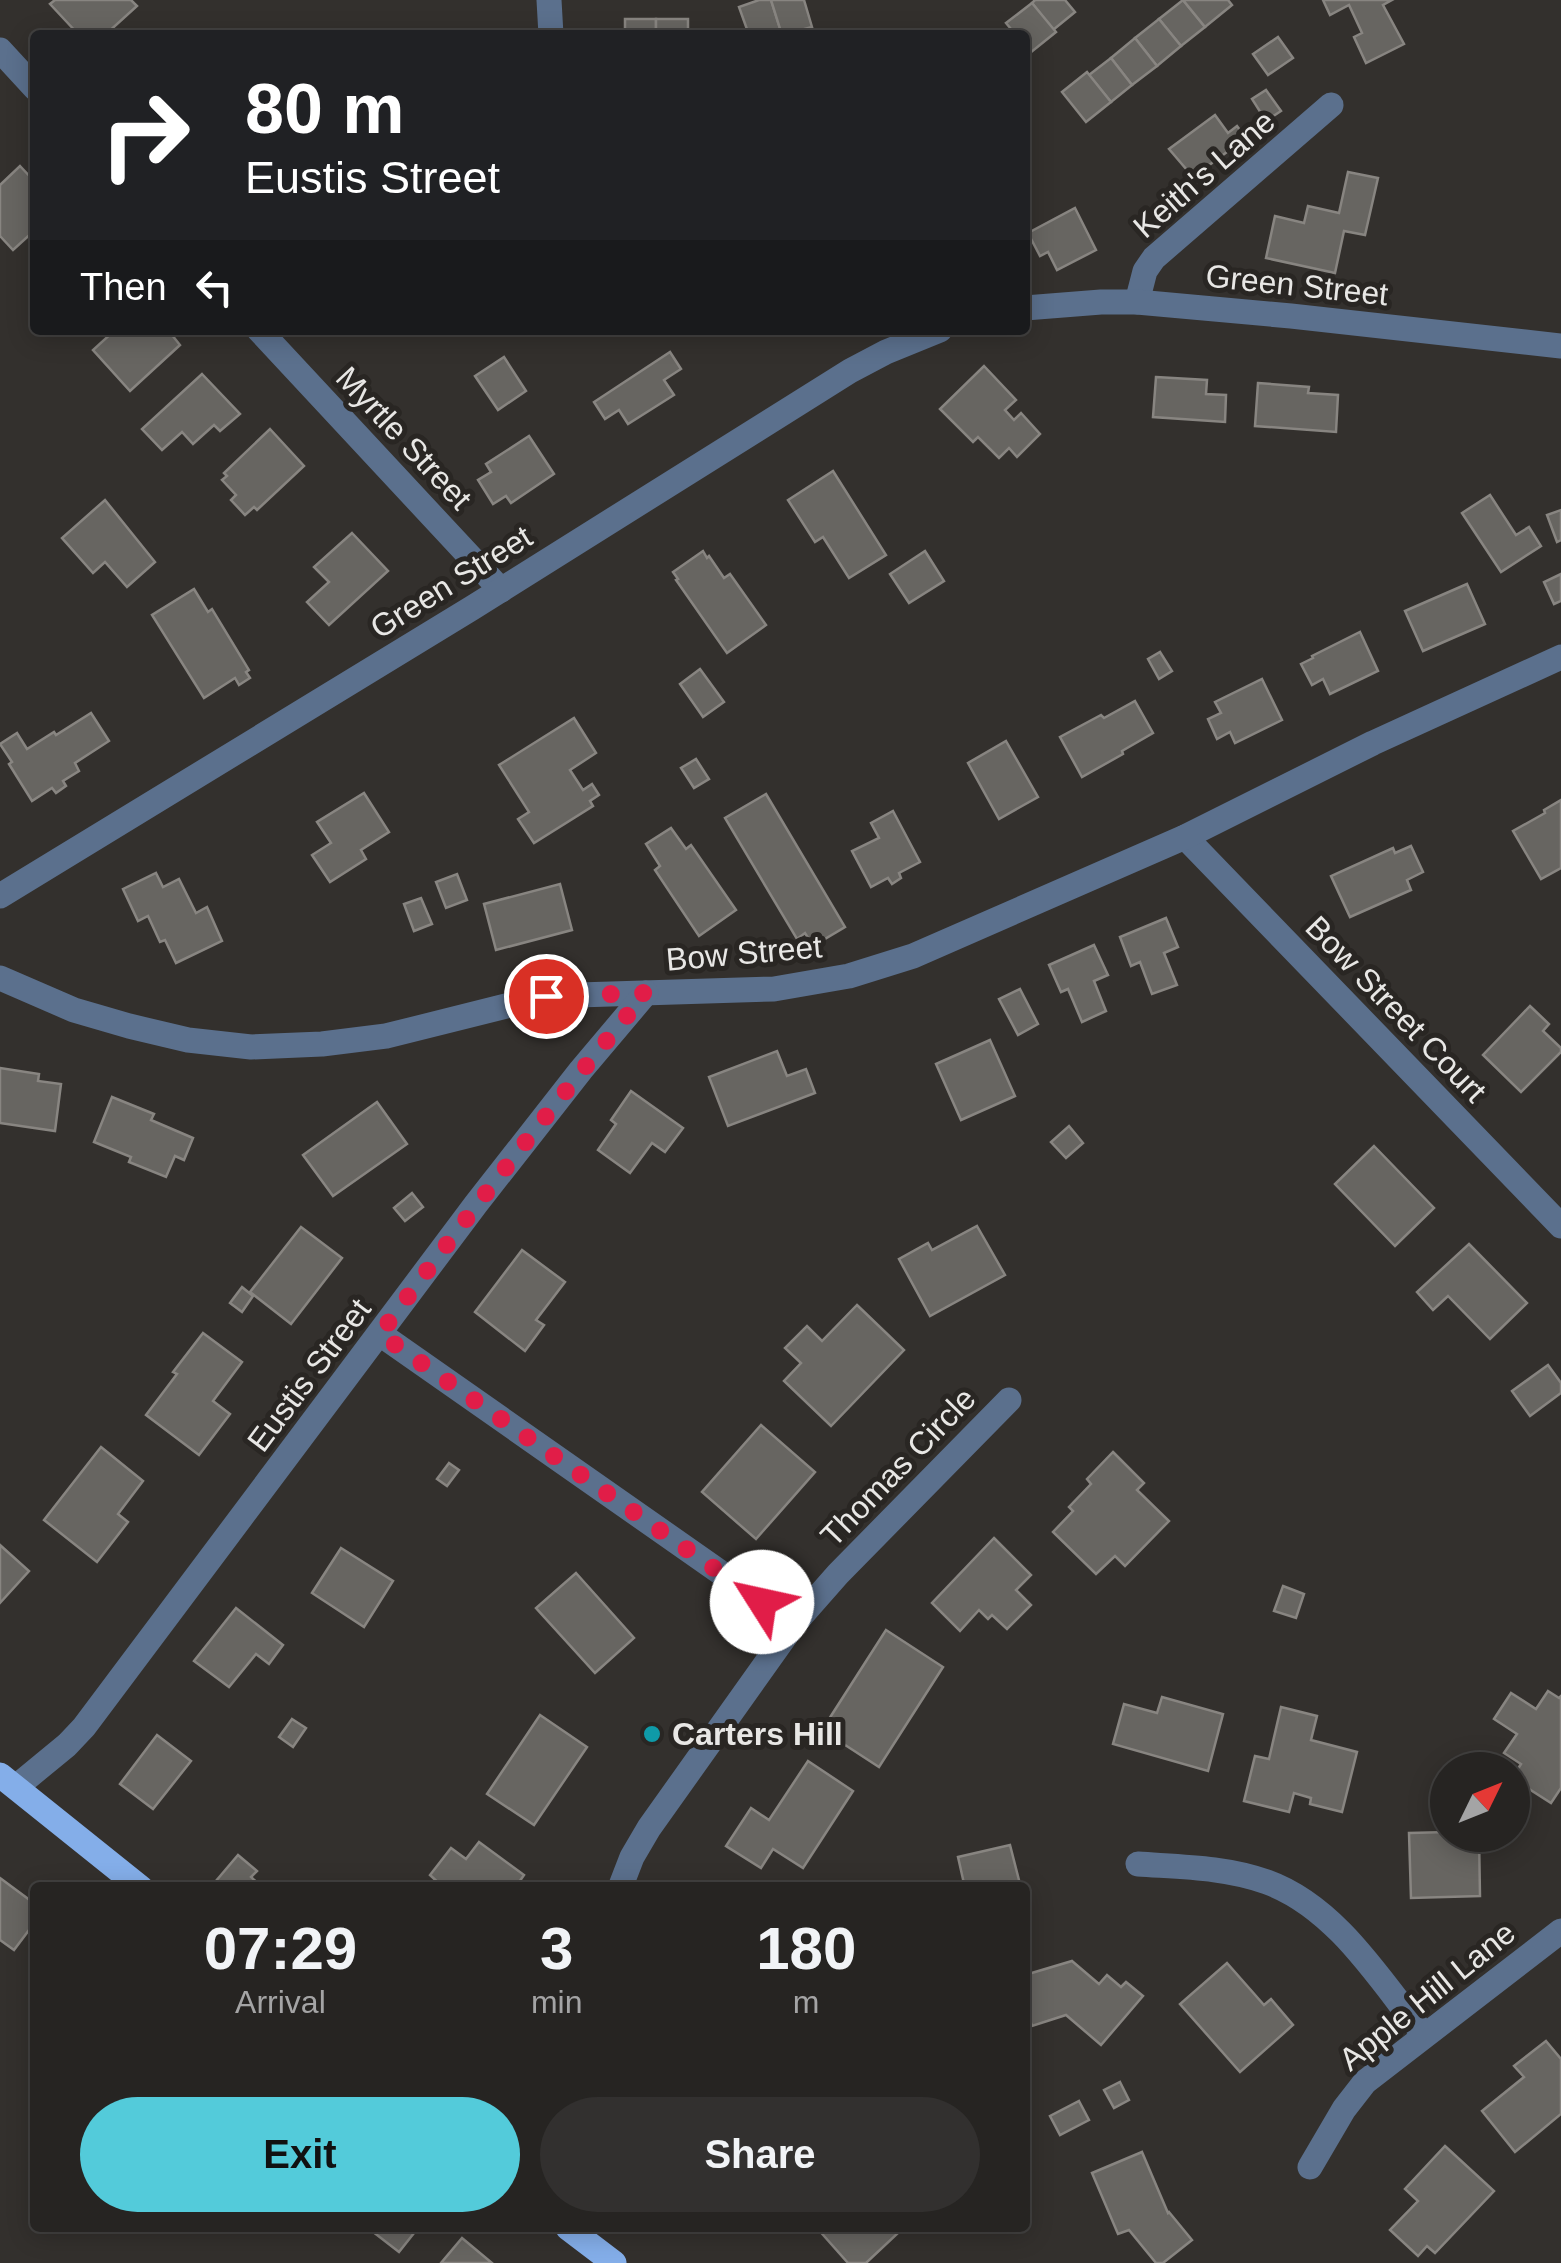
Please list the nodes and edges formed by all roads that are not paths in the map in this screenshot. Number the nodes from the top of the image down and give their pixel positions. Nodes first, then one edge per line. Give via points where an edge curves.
1 (549, 0) edge
2 (550, 30) edge
3 (0, 50) edge
4 (30, 83) edge
5 (1331, 105) dead end
6 (1137, 302) junction
7 (1030, 308) edge
8 (265, 335) edge
9 (928, 335) edge
10 (1561, 346) edge
11 (501, 590) junction
12 (1561, 657) edge
13 (1185, 837) junction
14 (0, 896) edge
15 (0, 978) edge
16 (646, 993) junction
17 (1561, 1226) edge
18 (380, 1334) junction
19 (1009, 1400) dead end
20 (794, 1624) junction
21 (8, 1781) edge
22 (1138, 1864) dead end
23 (134, 1882) edge
24 (622, 1882) edge
25 (1561, 1931) edge
26 (1424, 2035) junction
27 (1310, 2168) dead end
28 (573, 2232) edge
29 (614, 2263) edge

1 - 2 street
3 - 4 street
5 - 6 street, Keith's Lane via 1154,258
6 - 7 street, Green Street
6 - 10 street, Green Street
8 - 11 street, Myrtle Street
9 - 11 street, Green Street via 850,371
11 - 14 street, Green Street
12 - 13 street, Bow Street
13 - 16 street, Bow Street via 913,956 849,976 774,988
13 - 17 street, Bow Street Court
15 - 16 street, Bow Street via 129,1026 252,1046 386,1036 546,996
16 - 18 street, Eustis Street
18 - 20 street
18 - 21 street, Eustis Street via 84,1727 67,1746
19 - 20 street, Thomas Circle
20 - 24 street, Thomas Circle via 648,1828
21 - 23 main road
22 - 26 street via 1220,1870 1289,1893 1344,1936
25 - 26 street, Apple Hill Lane
26 - 27 street, Apple Hill Lane via 1357,2090
28 - 29 main road

